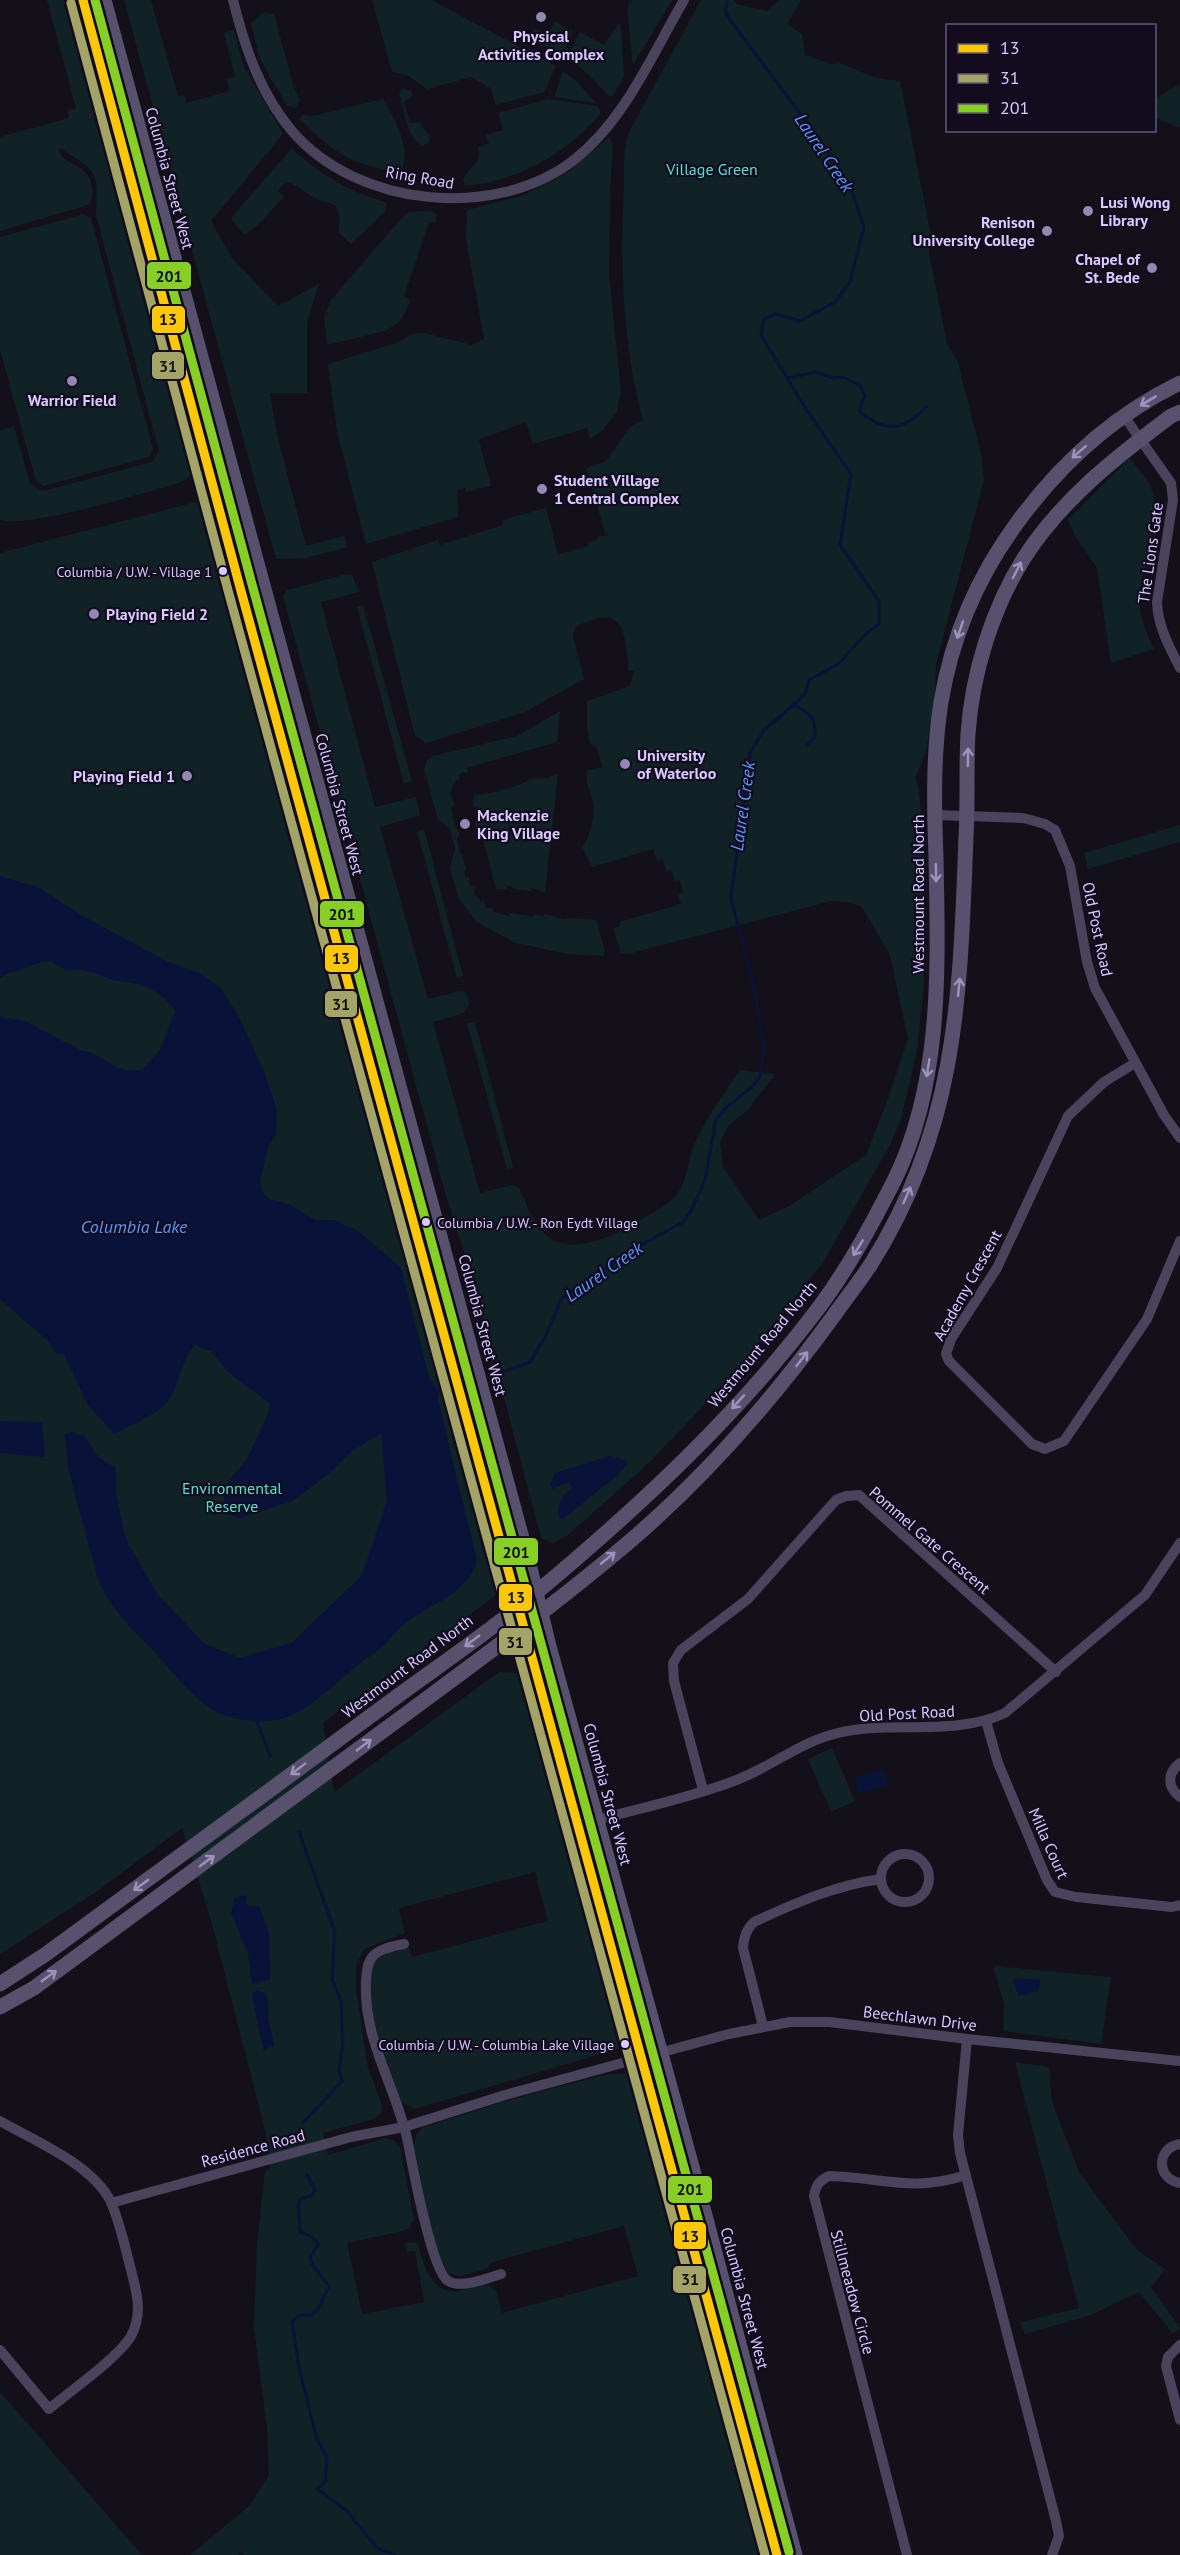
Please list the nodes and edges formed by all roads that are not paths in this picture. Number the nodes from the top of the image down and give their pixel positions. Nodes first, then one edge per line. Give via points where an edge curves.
1 (83, 0) edge
2 (104, 0) edge
3 (233, 0) edge
4 (684, 0) edge
5 (1180, 383) edge
6 (1180, 412) edge
7 (1124, 416) junction
8 (1140, 439) junction
9 (1180, 668) edge
10 (935, 815) junction
11 (967, 815) junction
12 (1135, 1063) junction
13 (1180, 1138) edge
14 (1180, 1241) edge
15 (1180, 1543) edge
16 (536, 1593) junction
17 (518, 1607) junction
18 (540, 1612) junction
19 (523, 1626) junction
20 (1056, 1671) junction
21 (986, 1721) junction
22 (1180, 1763) edge
23 (703, 1790) junction
24 (1180, 1797) edge
25 (597, 1820) junction
26 (579, 1825) junction
27 (881, 1879) junction
28 (1180, 1905) edge
29 (404, 1944) dead end
30 (0, 1984) edge
31 (0, 2007) edge
32 (764, 2026) junction
33 (967, 2039) junction
34 (660, 2054) junction
35 (642, 2058) junction
36 (1180, 2061) edge
37 (0, 2121) edge
38 (404, 2127) junction
39 (1180, 2144) edge
40 (966, 2175) junction
41 (1180, 2183) edge
42 (111, 2203) junction
43 (501, 2274) dead end
44 (1180, 2345) edge
45 (0, 2350) edge
46 (1180, 2420) edge
47 (777, 2555) edge
48 (795, 2555) edge
49 (907, 2555) edge
50 (1052, 2555) edge

1 - 17 main road
2 - 16 main road, Columbia Street West
3 - 4 street, Ring Road via 254,72 265,93 292,132 315,155 364,181 450,200 527,186 557,172 585,150 615,118
5 -> 7 main road, Westmount Road North
6 - 8 main road
7 - 8 street, The Lions Gate
7 -> 10 main road, Westmount Road North via 1041,489 982,575 952,654 941,701
8 - 9 street, The Lions Gate via 1171,483 1173,500 1157,602 1162,634
11 -> 8 main road via 968,732 975,682 1001,602 1023,559 1057,514 1097,473
10 - 11 street, Old Post Road
10 -> 16 main road, Westmount Road North via 933,1036 924,1092 897,1175 861,1244 786,1348 685,1460 622,1521
11 - 12 street, Old Post Road via 1023,818 1055,830 1070,866 1095,988
18 -> 11 main road via 637,1535 724,1451 801,1360 877,1253 905,1201 944,1092 953,1040 961,971
12 - 13 street, Old Post Road
12 - 14 street, Academy Crescent via 1104,1082 1068,1116 997,1268 951,1339 946,1353 949,1361 1032,1444 1045,1449 1064,1441 1147,1319
15 - 20 street, Old Post Road via 1145,1595
16 - 17 main road, Westmount Road North
16 - 18 main road, Columbia Street West
17 - 19 main road
17 -> 30 main road, Westmount Road North
18 - 19 main road
18 - 25 main road, Columbia Street West
19 - 26 main road
31 -> 19 main road via 34,1988
20 - 21 street, Old Post Road via 1017,1705
20 - 23 street, Pommel Gate Crescent via 859,1495 846,1496 836,1500 748,1599 681,1650 673,1663 674,1681
21 - 23 street, Old Post Road via 837,1733 800,1746 735,1781
21 - 28 street, Milla Court via 998,1762 1055,1892
22 - 24 street via 1170,1779
23 - 25 street, Old Post Road
25 - 26 street, Old Post Road
25 - 34 main road, Columbia Street West
26 - 35 main road
27 - 27 street via 888,1896 911,1902 926,1891 929,1870 918,1857 902,1854 885,1865
27 - 32 street via 850,1883 754,1922 748,1928 743,1948
29 - 38 street via 373,1956 367,1966 365,1996 370,2034
32 - 33 street, Beechlawn Drive via 829,2022
32 - 34 street, Beechlawn Drive
33 - 36 street, Beechlawn Drive
33 - 40 street via 958,2135
34 - 35 street, Residence Road
34 - 48 main road, Columbia Street West
35 - 38 street, Residence Road
35 - 47 main road
37 - 42 street via 86,2172
38 - 42 street, Residence Road via 351,2137
38 - 43 street via 439,2269 447,2280 458,2284
39 - 41 street via 1168,2149 1161,2165 1169,2179
40 - 49 street, Stillmeadow Circle via 925,2184 829,2176 816,2186 814,2196
40 - 50 street via 1056,2521 1059,2536
42 - 45 street via 138,2298 137,2322 128,2341 49,2409
44 - 46 street via 1168,2357 1166,2366

